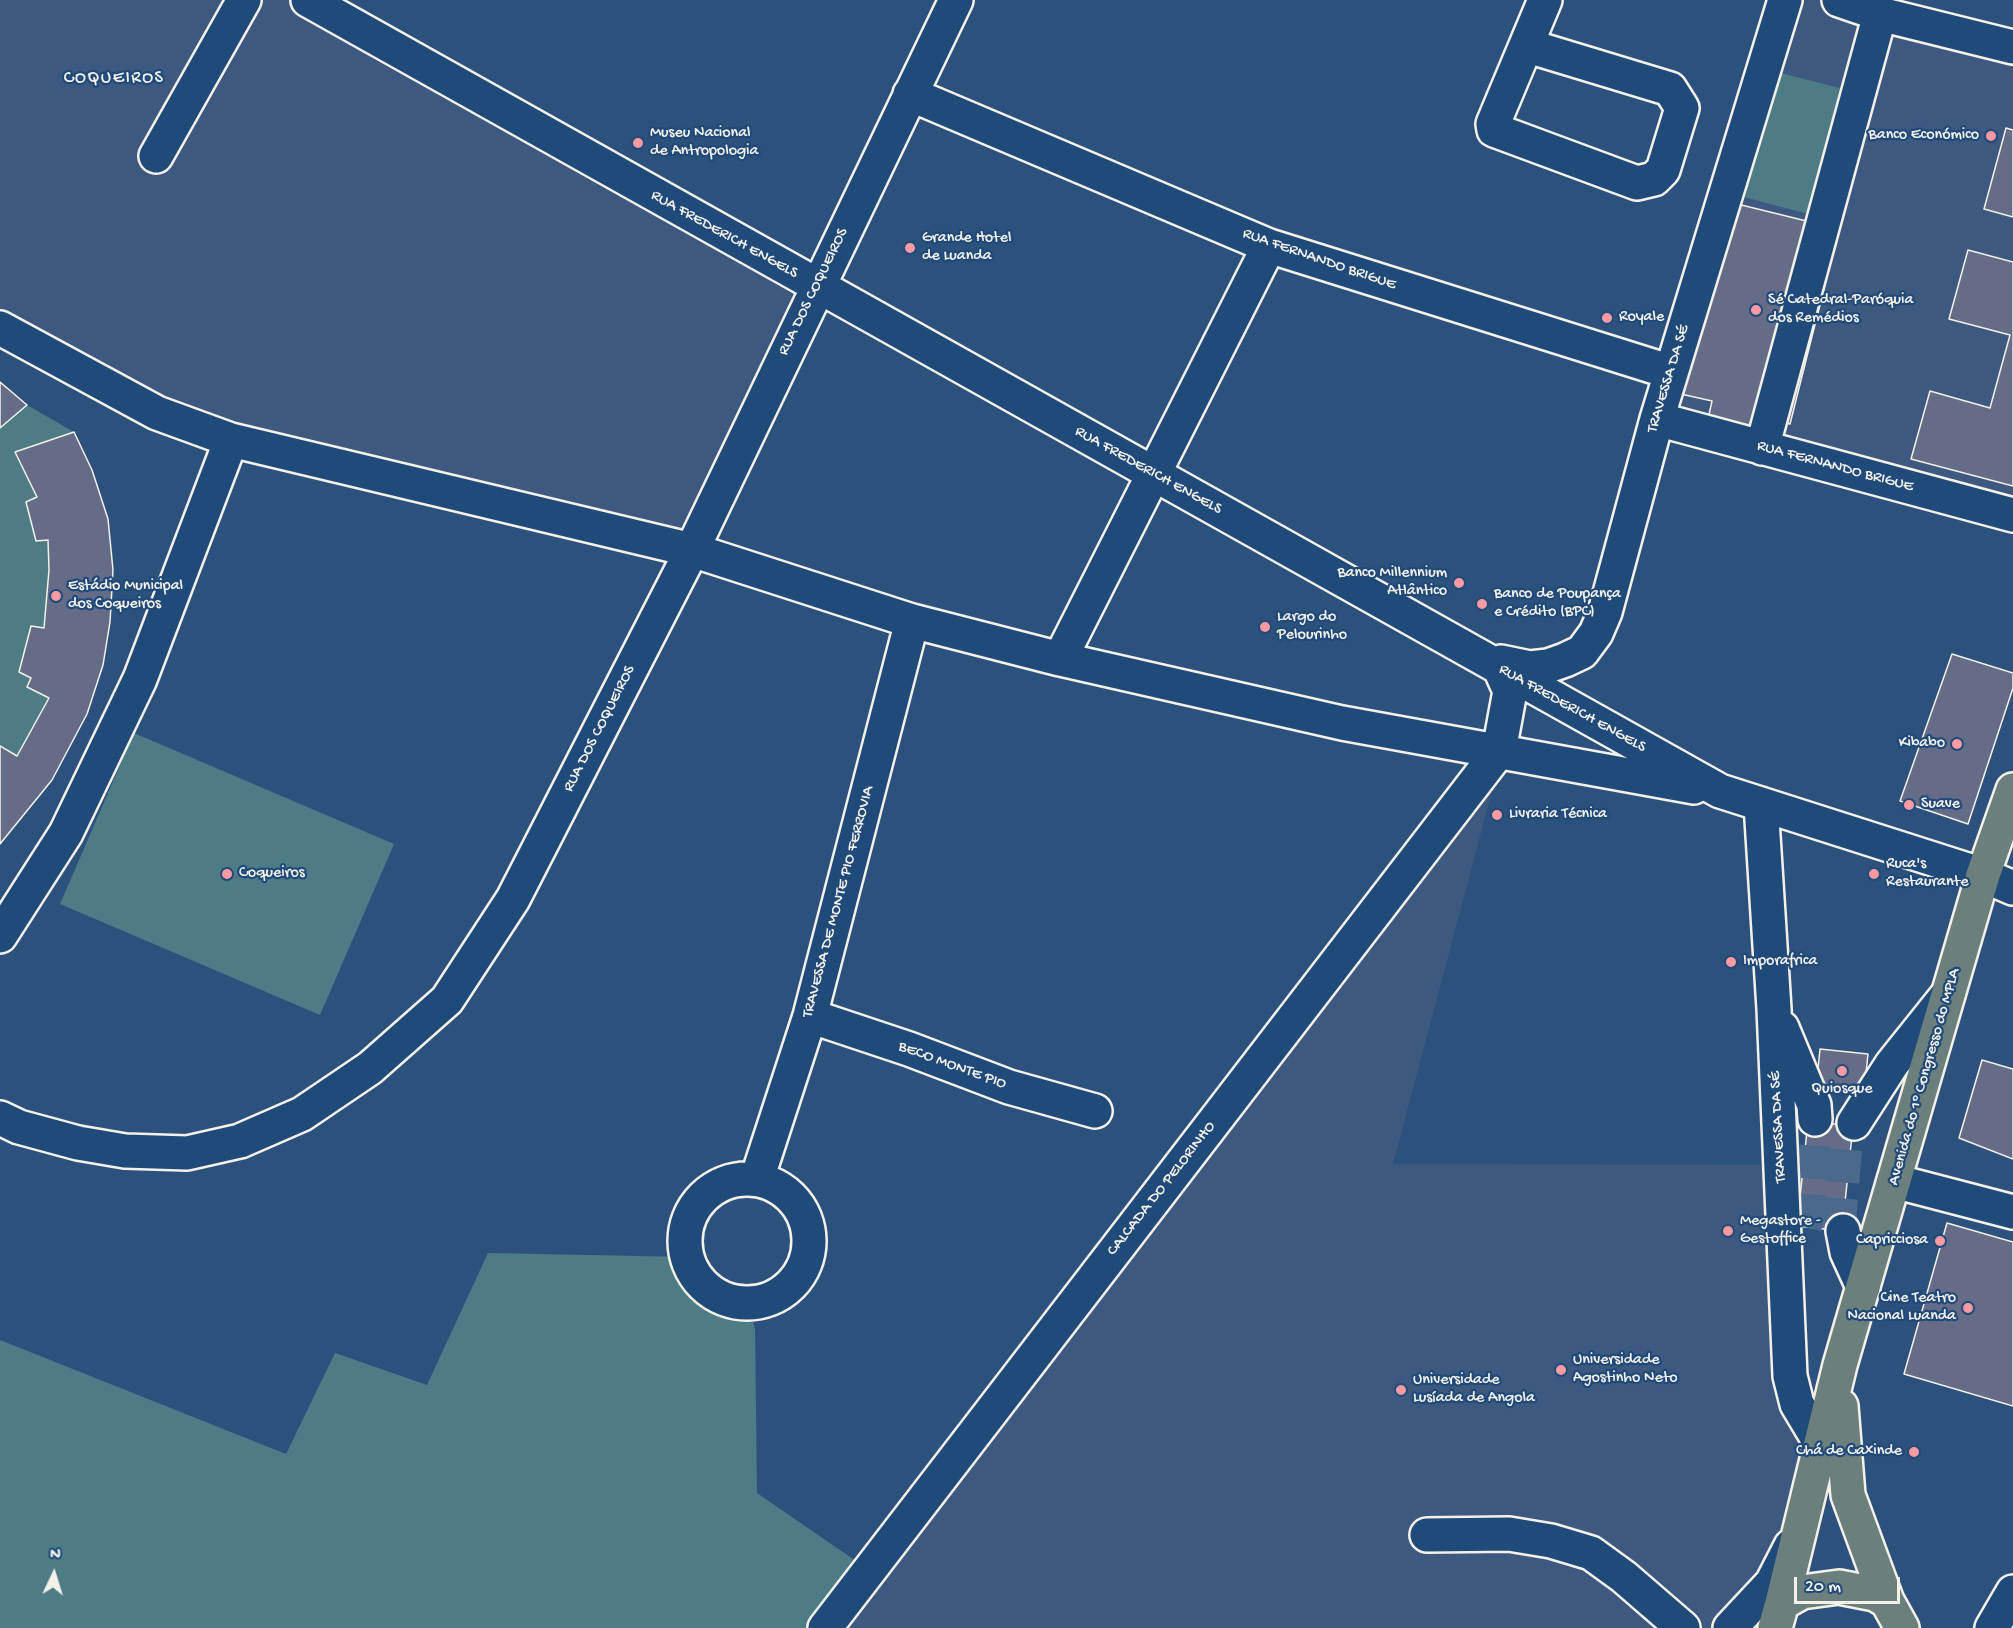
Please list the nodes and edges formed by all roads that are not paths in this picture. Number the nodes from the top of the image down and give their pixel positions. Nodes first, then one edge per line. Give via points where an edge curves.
1 (244, 0) edge
2 (308, 0) edge
3 (1545, 0) edge
4 (1785, 0) edge
5 (1839, 0) edge
6 (949, 3) edge
7 (1880, 14) junction
8 (1528, 46) junction
9 (2013, 47) edge
10 (910, 94) junction
11 (156, 156) dead end
12 (1269, 246) junction
13 (816, 287) junction
14 (0, 328) edge
15 (1671, 372) junction
16 (1657, 419) junction
17 (231, 440) junction
18 (1762, 448) junction
19 (1155, 474) junction
20 (2013, 515) edge
21 (692, 550) junction
22 (912, 621) junction
23 (1060, 659) junction
24 (1489, 663) junction
25 (1499, 751) junction
26 (2013, 790) edge
27 (1720, 792) junction
28 (1761, 804) junction
29 (1983, 875) junction
30 (2013, 888) edge
31 (0, 936) edge
32 (1950, 992) junction
33 (1774, 1009) junction
34 (810, 1016) junction
35 (1095, 1111) dead end
36 (0, 1118) edge
37 (1815, 1119) tunnel mouth
38 (1854, 1123) tunnel mouth
39 (757, 1179) dead end
40 (1894, 1181) junction
41 (2013, 1212) edge
42 (1805, 1227) tunnel mouth
43 (1843, 1231) tunnel mouth
44 (1786, 1279) junction
45 (1863, 1287) junction
46 (1840, 1365) junction
47 (1821, 1444) junction
48 (1802, 1520) junction
49 (1427, 1535) dead end
50 (2013, 1592) edge
51 (1894, 1614) edge
52 (1778, 1616) edge
53 (825, 1628) edge
54 (1683, 1628) edge
55 (1732, 1628) edge
56 (1992, 1628) edge

1 - 11 street
2 - 13 street, RUA FREDERICH ENGELS
3 - 8 street
4 - 15 street, TRAVESSA DA SÉ
5 - 7 street
6 - 10 street, RUA DOS COQUEIROS
7 - 9 street
7 - 18 street
8 - 8 street via 1493,124 1494,130 1637,183 1653,179 1663,170 1682,108 1670,89
10 - 12 street, RUA FERNANDO BRIGUE
10 - 13 street, RUA DOS COQUEIROS
12 - 15 street, RUA FERNANDO BRIGUE
12 - 19 street
13 - 19 street, RUA FREDERICH ENGELS
13 - 21 street, RUA DOS COQUEIROS
14 - 17 street via 157,413
15 - 16 street, TRAVESSA DA SÉ
16 - 18 street, RUA FERNANDO BRIGUE
16 - 24 street, TRAVESSA DA SÉ via 1596,633 1582,652 1548,666
17 - 21 street
17 - 31 street via 135,689 66,833
18 - 20 street, RUA FERNANDO BRIGUE
19 - 23 street
19 - 24 street, RUA FREDERICH ENGELS
21 - 22 street
21 - 36 street, RUA DOS COQUEIROS via 513,899 447,1000 370,1068 302,1114 240,1141 187,1153 125,1151 78,1143
22 - 23 street
22 - 34 street, TRAVESSA DE MONTE PIO FERROVIA
23 - 25 street via 1342,723
24 - 25 street via 1510,691
24 - 27 street, RUA FREDERICH ENGELS
25 - 27 street
25 - 53 street, CALCADA DO PELORINHO
26 - 29 main road, Avenida do 1º Congresso do MPLA
27 - 28 street, RUA FREDERICH ENGELS
28 - 29 street, RUA FREDERICH ENGELS
28 - 33 street, TRAVESSA DA SÉ
29 - 30 street, RUA FREDERICH ENGELS
29 - 32 main road, Avenida do 1º Congresso do MPLA
32 - 38 street via 1892,1064
32 - 40 main road, Avenida do 1º Congresso do MPLA
33 - 37 street via 1814,1105
33 - 44 street, TRAVESSA DA SÉ
34 - 35 street, BECO MONTE PIO via 1009,1087
34 - 39 street, TRAVESSA DE MONTE PIO FERROVIA
40 - 41 street
40 - 45 main road, Avenida do 1º Congresso do MPLA
42 - 44 street
43 - 45 street via 1847,1252
44 - 47 street, TRAVESSA DA SÉ via 1790,1376 1797,1404
45 - 46 main road, Avenida do 1º Congresso do MPLA
46 - 47 main road, Avenida do 1º Congresso do MPLA
46 - 51 main road, Avenida do 1º Congresso do MPLA via 1848,1495
47 - 48 main road, Avenida do 1º Congresso do MPLA
48 - 52 main road, Avenida do 1º Congresso do MPLA
48 - 55 street via 1772,1583
49 - 54 street via 1509,1534 1591,1553
50 - 56 street
51 - 52 main road via 1875,1594 1839,1587 1802,1592
52 - 55 street

